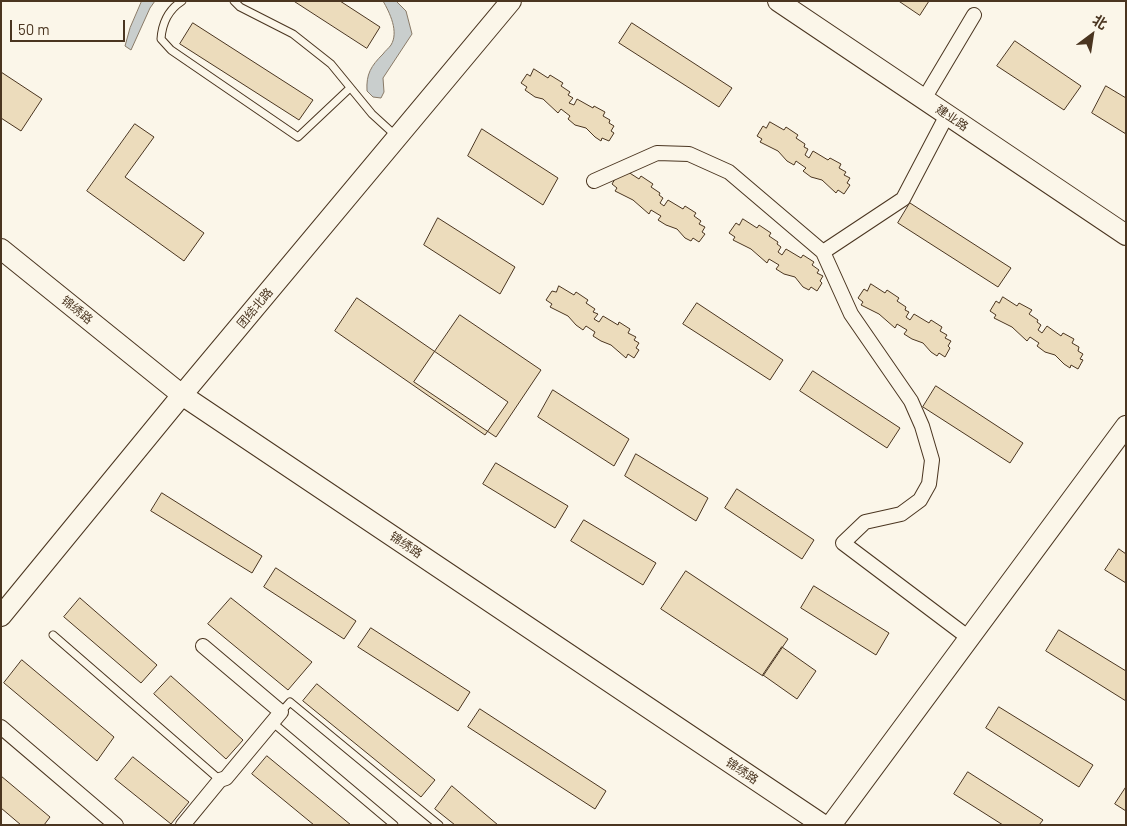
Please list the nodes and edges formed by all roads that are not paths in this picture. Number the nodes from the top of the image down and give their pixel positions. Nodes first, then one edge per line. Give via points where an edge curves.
1 (182, 1) edge
2 (234, 1) edge
3 (511, 1) edge
4 (778, 1) edge
5 (974, 15) dead end
6 (350, 88) junction
7 (924, 99) junction
8 (947, 115) junction
9 (397, 137) junction
10 (594, 181) dead end
11 (1126, 235) edge
12 (1, 249) edge
13 (823, 252) junction
14 (182, 395) junction
15 (1126, 426) edge
16 (1, 616) edge
17 (53, 635) dead end
18 (969, 638) junction
19 (203, 646) dead end
20 (277, 717) junction
21 (1, 727) edge
22 (220, 780) junction
23 (116, 825) edge
24 (183, 825) edge
25 (394, 825) edge
26 (438, 825) edge
27 (823, 825) edge
28 (831, 825) edge

1 - 6 lane via 162,26 161,39 171,50 298,137
2 - 6 lane via 293,34 331,64
3 - 9 street, 团结北路
4 - 7 street, 建业路
5 - 7 street
6 - 9 lane
7 - 8 street, 建业路
8 - 11 street, 建业路
8 - 13 street via 903,199
9 - 14 street, 团结北路
10 - 13 street via 657,153 689,154 729,172
12 - 14 street, 锦绣路
13 - 18 street via 851,314 911,401 932,460 929,484 920,500 900,514 865,522 843,543
14 - 16 street, 团结北路
14 - 27 street, 锦绣路
15 - 18 street
17 - 22 lane
18 - 28 street
19 - 20 street
20 - 22 street via 226,778
20 - 25 lane
20 - 26 lane via 290,702
21 - 23 street
22 - 24 street

